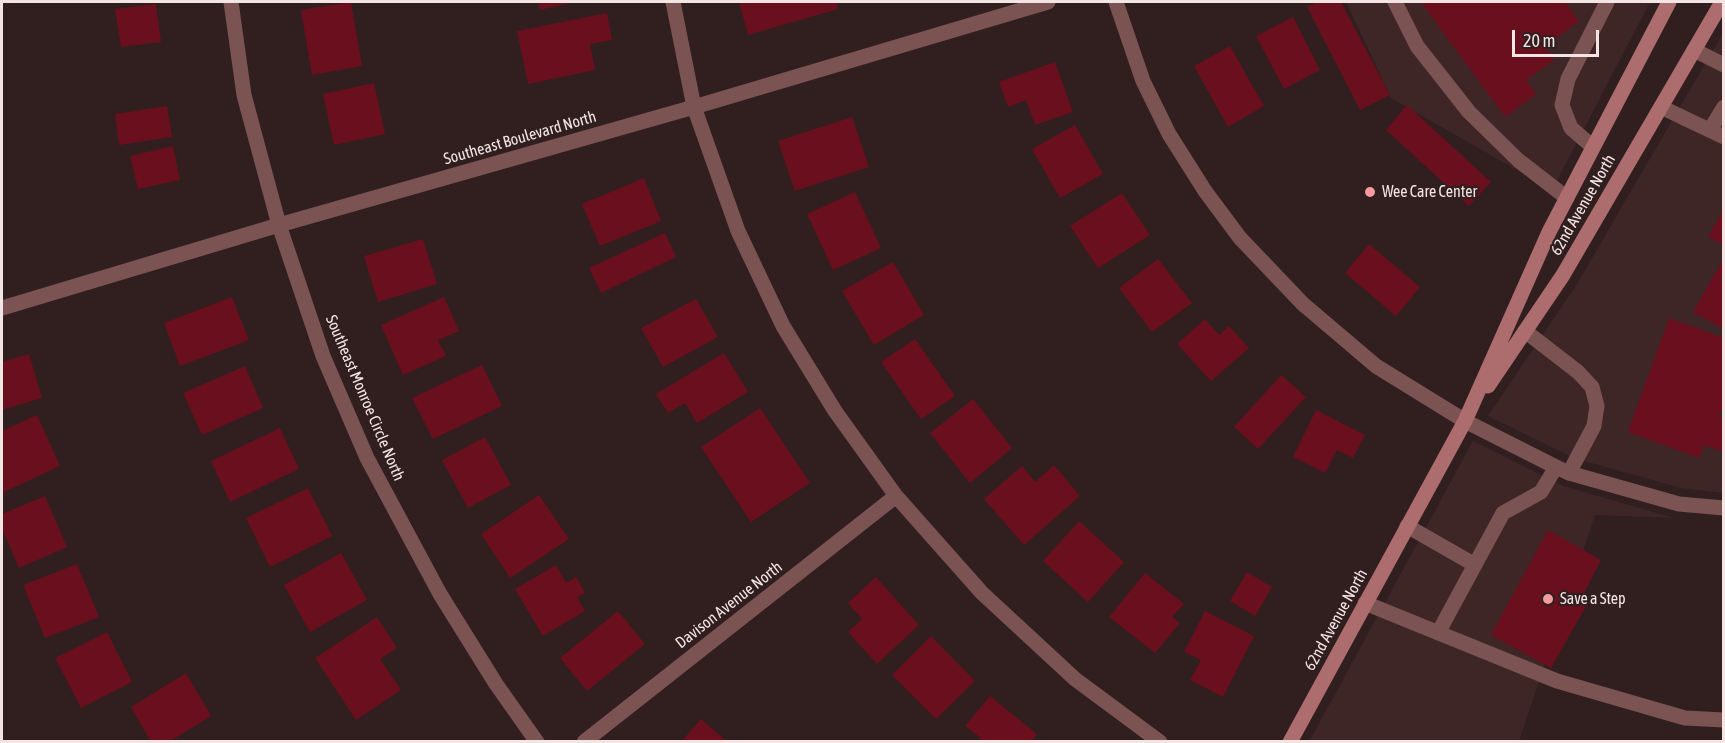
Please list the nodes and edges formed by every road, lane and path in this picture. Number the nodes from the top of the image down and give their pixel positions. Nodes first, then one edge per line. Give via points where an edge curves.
1 (231, 2) edge
2 (673, 2) edge
3 (1048, 2) edge
4 (1116, 2) edge
5 (1395, 2) edge
6 (1607, 2) edge
7 (1722, 2) edge
8 (1665, 3) edge
9 (1694, 50) junction
10 (1724, 65) edge
11 (1661, 106) junction
12 (694, 107) junction
13 (1724, 107) edge
14 (1717, 134) edge
15 (1593, 147) junction
16 (1567, 198) junction
17 (279, 225) junction
18 (2, 308) edge
19 (1525, 331) junction
20 (1465, 421) junction
21 (1562, 470) junction
22 (896, 496) junction
23 (1724, 508) edge
24 (1407, 526) junction
25 (1475, 565) junction
26 (1365, 603) junction
27 (1438, 633) junction
28 (1724, 720) edge
29 (537, 741) edge
30 (584, 741) edge
31 (1160, 741) edge
32 (1290, 741) edge

1 - 17 street, Southeast Monroe Circle North via 244,95
2 - 12 street
3 - 12 street, Southeast Boulevard North
4 - 20 street via 1143,81 1169,134 1240,238 1303,304 1376,366
5 - 16 street via 1418,46 1470,112 1518,160
6 - 15 street via 1568,79 1562,105 1571,128
7 - 9 street, 62nd Avenue North
8 - 15 street, 62nd Avenue North
9 - 10 street
9 - 11 street, 62nd Avenue North
11 - 14 street
11 - 19 street, 62nd Avenue North via 1563,275
12 - 17 street, Southeast Boulevard North
12 - 22 street via 738,231 783,326 835,411
13 - 14 street
15 - 16 street, 62nd Avenue North
16 - 20 street, 62nd Avenue North
17 - 18 street, Southeast Boulevard North
17 - 29 street, Southeast Monroe Circle North via 323,356 367,458 441,594 496,684
19 - 20 street, 62nd Avenue North
19 - 21 street via 1592,387 1597,406 1594,426
20 - 21 street
20 - 24 street, 62nd Avenue North
21 - 23 street via 1679,504
21 - 25 street via 1541,492 1503,513
22 - 30 street, Davison Avenue North
22 - 31 street via 982,593 1075,679
24 - 25 street
24 - 26 street, 62nd Avenue North
25 - 27 street
26 - 27 street
26 - 32 street, 62nd Avenue North
27 - 28 street via 1557,681 1685,718

